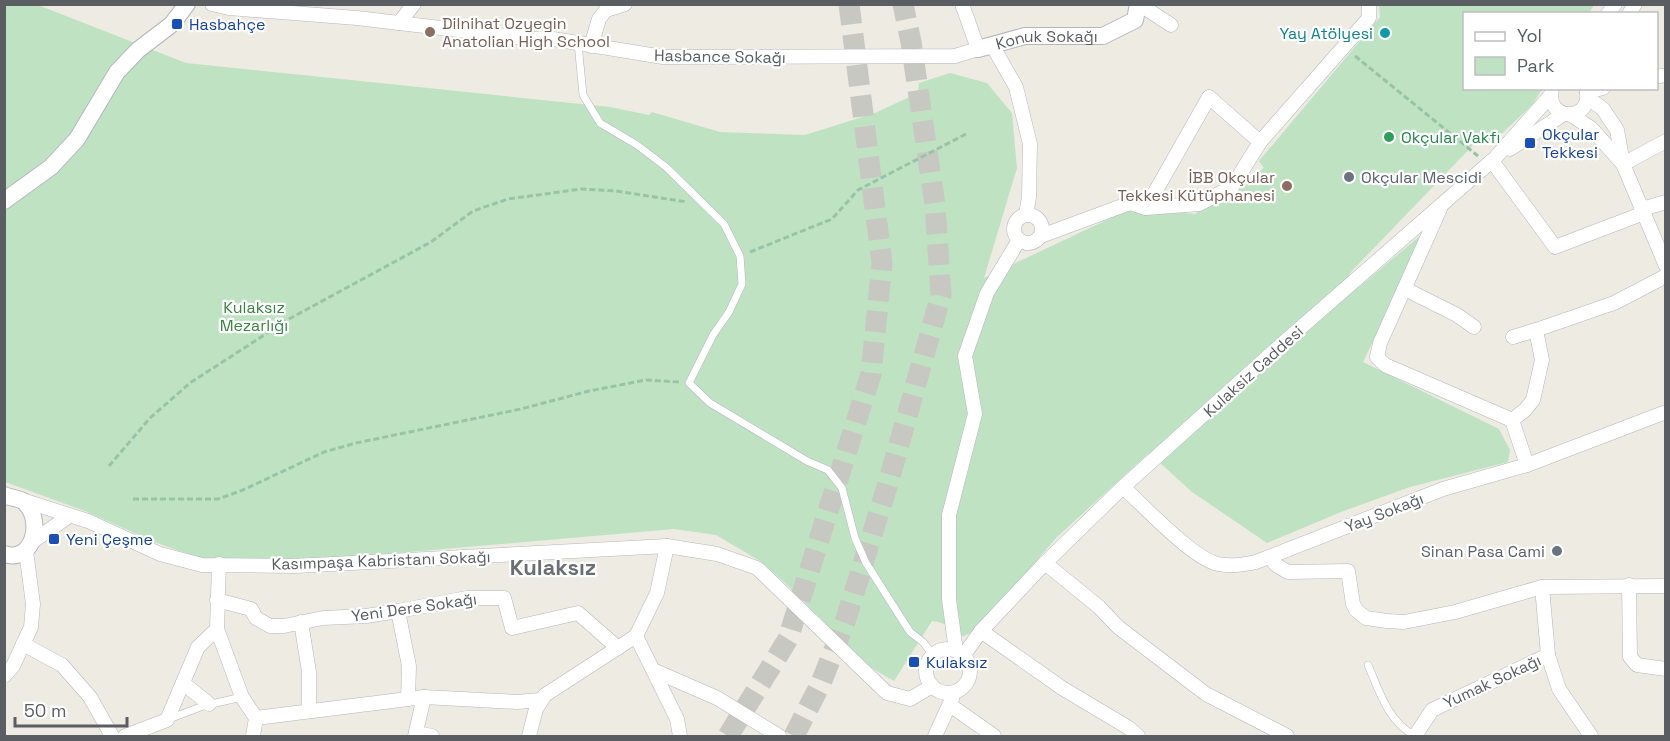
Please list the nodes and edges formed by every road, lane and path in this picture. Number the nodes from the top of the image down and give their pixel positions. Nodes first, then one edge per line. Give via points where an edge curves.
1 (187, 4) edge
2 (212, 4) edge
3 (414, 4) edge
4 (625, 4) edge
5 (962, 4) edge
6 (1138, 4) edge
7 (1369, 4) edge
8 (309, 9) edge
9 (399, 23) junction
10 (1171, 25) dead end
11 (584, 45) junction
12 (1346, 46) junction
13 (985, 47) junction
14 (1552, 92) edge
15 (1587, 93) edge
16 (1568, 114) junction
17 (968, 132) dead end
18 (1665, 141) edge
19 (1260, 142) junction
20 (1492, 161) junction
21 (1623, 164) junction
22 (697, 197) junction
23 (4, 201) edge
24 (1665, 202) edge
25 (1442, 205) junction
26 (1146, 208) junction
27 (1643, 211) junction
28 (1026, 215) junction
29 (1041, 236) junction
30 (1018, 240) junction
31 (740, 256) junction
32 (1665, 266) edge
33 (1665, 276) edge
34 (1405, 289) junction
35 (1474, 327) dead end
36 (1536, 330) junction
37 (1513, 337) dead end
38 (689, 383) junction
39 (1665, 412) edge
40 (1512, 420) junction
41 (1527, 465) junction
42 (109, 466) dead end
43 (1123, 487) junction
44 (10, 498) edge
45 (133, 499) dead end
46 (69, 516) junction
47 (667, 546) junction
48 (16, 554) edge
49 (1270, 556) junction
50 (1045, 563) junction
51 (219, 564) junction
52 (1629, 585) junction
53 (1665, 586) edge
54 (1542, 587) junction
55 (218, 600) junction
56 (398, 611) junction
57 (301, 622) junction
58 (217, 629) junction
59 (981, 631) junction
60 (636, 636) junction
61 (23, 644) junction
62 (618, 648) junction
63 (960, 653) junction
64 (933, 655) junction
65 (1548, 655) junction
66 (1368, 666) dead end
67 (1665, 669) edge
68 (655, 671) junction
69 (4, 675) edge
70 (183, 683) junction
71 (932, 686) junction
72 (956, 691) junction
73 (242, 697) junction
74 (424, 697) junction
75 (408, 699) junction
76 (541, 700) junction
77 (209, 705) junction
78 (950, 705) junction
79 (309, 711) junction
80 (256, 718) junction
81 (167, 720) junction
82 (1584, 734) edge
83 (415, 735) edge
84 (112, 736) edge
85 (125, 736) edge
86 (253, 736) edge
87 (432, 736) edge
88 (530, 736) edge
89 (680, 736) edge
90 (779, 736) edge
91 (935, 736) edge
92 (994, 736) edge
93 (1138, 736) edge
94 (1287, 736) edge
95 (1415, 736) edge

1 - 23 street via 172,24 117,72 77,140 51,167
2 - 8 street, Hasbance Sokağı via 229,8
3 - 9 street
4 - 11 street via 606,10
5 - 13 street
6 - 10 street
6 - 13 street, Konuk Sokağı via 1135,20 1103,36 1025,36
7 - 12 street via 1369,18
8 - 9 street, Hasbance Sokağı
9 - 11 street, Hasbance Sokağı
11 - 13 street, Hasbance Sokağı via 663,57 955,56
11 - 22 lane via 583,95 600,123 666,167
12 - 19 street
12 - 20 path
13 - 28 street via 1016,87 1030,144
14 - 16 street via 1554,107
14 - 20 street, Kulaksiz Caddesi
15 - 16 street via 1582,109
15 - 21 street via 1617,130
16 - 20 street
16 - 21 street via 1591,128
17 - 31 path via 858,190 831,219
18 - 21 street
19 - 26 street via 1232,187 1199,204
19 - 26 street via 1209,97
20 - 25 street, Kulaksiz Caddesi
20 - 27 street via 1556,247
21 - 27 street
22 - 31 lane via 724,224
22 - 42 path via 685,203 581,189 508,199 473,211 431,242 289,319 190,383 150,418
24 - 27 street
25 - 34 street
25 - 43 street, Kulaksiz Caddesi
26 - 29 street via 1130,202
27 - 32 street
28 - 29 street via 1039,220
28 - 30 street via 1015,224
29 - 30 street via 1029,243
30 - 63 street via 987,293 964,356 975,414 949,515 949,599
31 - 38 lane via 742,284
33 - 36 street via 1614,303
34 - 35 street
34 - 40 street via 1377,357 1385,365
36 - 37 street
36 - 40 street via 1542,360 1533,400
38 - 45 path via 646,380 356,443 324,452 218,499
38 - 64 lane via 710,403 828,470 842,488 866,563 910,632
39 - 41 street, Yay Sokağı
40 - 41 street
41 - 49 street, Yay Sokağı via 1443,489
43 - 49 street, Yay Sokağı via 1206,560 1241,566
43 - 50 street, Kulaksiz Caddesi
44 - 46 street, Kasımpaşa Kabristanı Sokağı
44 - 48 street via 30,510 34,520 35,531
46 - 48 street
46 - 51 street, Kasımpaşa Kabristanı Sokağı via 160,554 202,565
47 - 51 street, Kasımpaşa Kabristanı Sokağı via 296,566
47 - 60 street via 657,593
47 - 71 street, Kasımpaşa Kabristanı Sokağı via 717,554 757,567 887,693 910,699
48 - 61 street via 33,604
49 - 54 street via 1288,572 1348,572 1356,610 1366,618 1387,621 1404,622 1455,612
50 - 59 street, Kulaksiz Caddesi
50 - 94 street via 1118,627 1206,694
51 - 55 street
52 - 53 street
52 - 54 street
52 - 67 street via 1630,657 1637,665
54 - 65 street
55 - 57 street, Yeni Dere Sokağı via 251,609 256,618 270,626
55 - 58 street
56 - 57 street, Yeni Dere Sokağı
56 - 62 street, Yeni Dere Sokağı via 467,598 504,598 512,628 578,613
56 - 75 street via 409,666
57 - 79 street via 309,672
58 - 70 street via 198,647
58 - 73 street
59 - 63 street, Kulaksiz Caddesi
59 - 93 street
60 - 62 street
60 - 68 street
61 - 69 street
61 - 84 street via 62,665 90,697
62 - 76 street
63 - 64 street via 944,649
63 - 72 street via 967,662 969,676
64 - 71 street via 926,673
65 - 82 street via 1559,689
65 - 95 street, Yumak Sokağı via 1432,710
66 - 95 lane via 1390,715
68 - 89 street via 677,719
68 - 90 street via 717,698
70 - 77 street
70 - 81 street
71 - 72 street via 943,692
72 - 78 street
73 - 77 lane
73 - 80 street
74 - 75 street
74 - 76 street
74 - 83 street
75 - 79 street
76 - 88 street
77 - 81 lane
78 - 91 street
78 - 92 street
79 - 80 street
80 - 86 street
81 - 85 street
83 - 87 street

